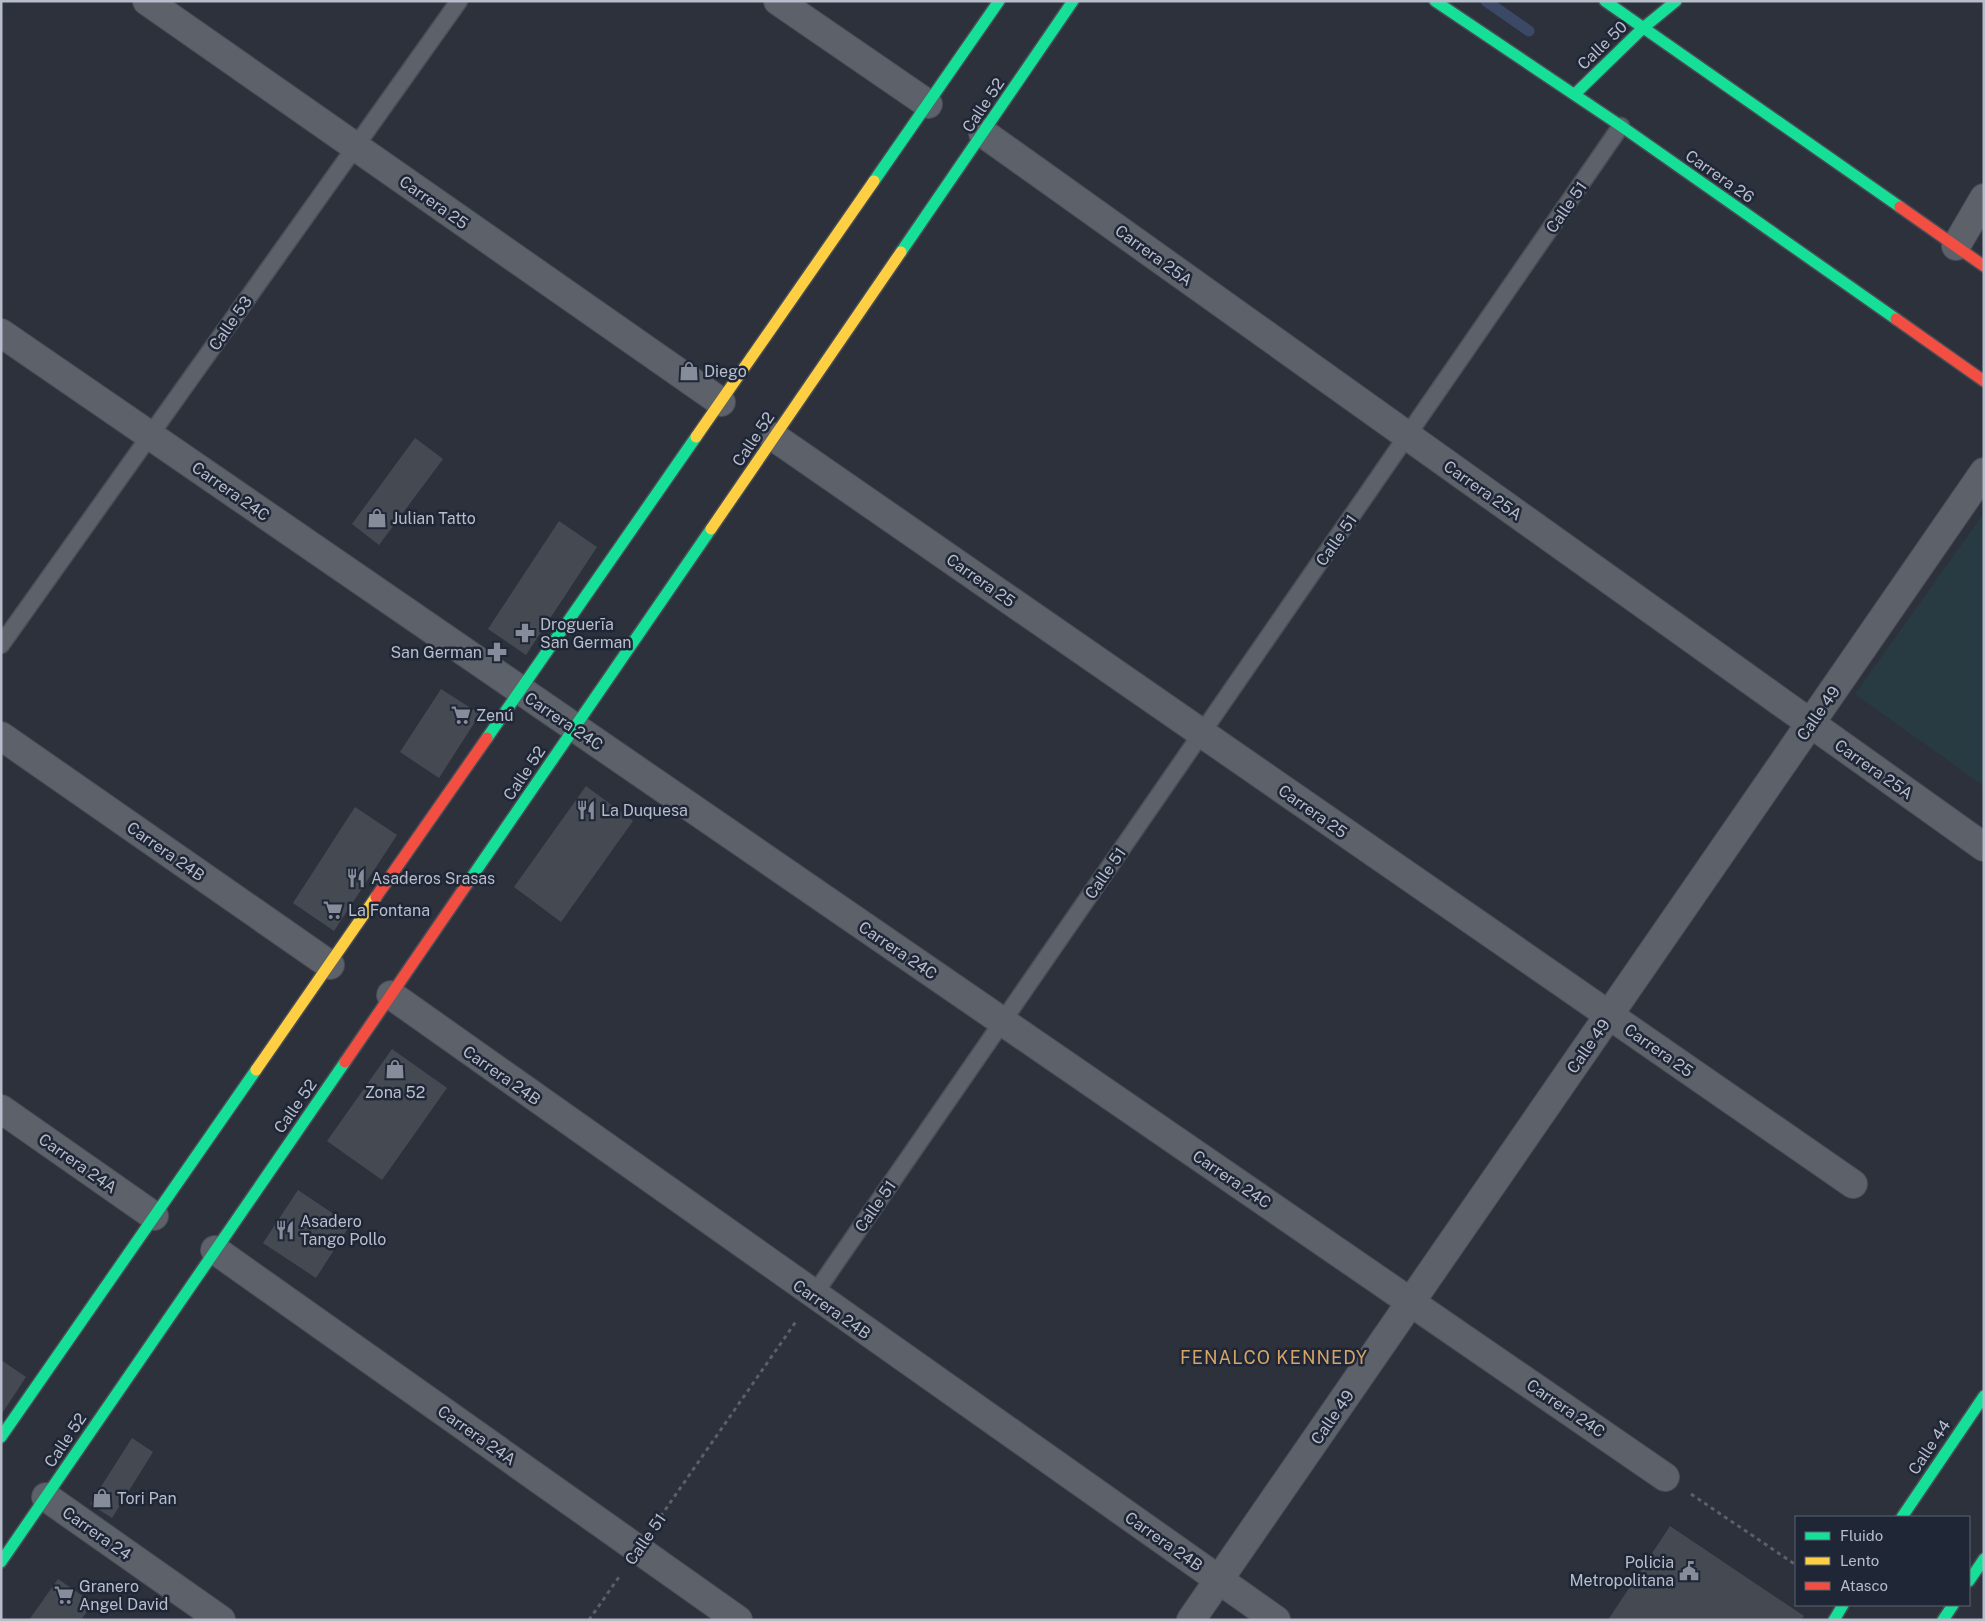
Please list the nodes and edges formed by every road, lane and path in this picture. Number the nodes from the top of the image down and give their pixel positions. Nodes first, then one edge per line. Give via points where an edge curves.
1 (147, 1) edge
2 (459, 1) edge
3 (778, 1) edge
4 (999, 1) edge
5 (1073, 1) edge
6 (1435, 1) edge
7 (1605, 1) edge
8 (1676, 1) edge
9 (1643, 28) junction
10 (1575, 94) junction
11 (928, 104) junction
12 (1622, 126) junction
13 (983, 133) junction
14 (355, 147) junction
15 (1984, 198) edge
16 (1956, 246) junction
17 (1984, 266) edge
18 (1, 333) edge
19 (1984, 381) edge
20 (721, 402) junction
21 (150, 436) junction
22 (1407, 436) junction
23 (774, 437) junction
24 (1984, 472) edge
25 (1, 645) edge
26 (520, 691) junction
27 (1811, 724) junction
28 (574, 728) junction
29 (1202, 734) junction
30 (1, 736) edge
31 (1984, 847) edge
32 (330, 965) junction
33 (391, 996) junction
34 (1609, 1015) junction
35 (1002, 1022) junction
36 (1, 1109) edge
37 (1853, 1184) dead end
38 (154, 1216) junction
39 (215, 1250) junction
40 (813, 1296) junction
41 (1411, 1303) junction
42 (1984, 1396) edge
43 (1, 1437) edge
44 (1665, 1477) joint
45 (46, 1497) junction
46 (1903, 1516) edge
47 (638, 1549) junction
48 (1984, 1559) edge
49 (1, 1562) edge
50 (1795, 1564) edge
51 (1220, 1580) junction
52 (1970, 1580) edge
53 (1843, 1606) edge
54 (221, 1620) edge
55 (589, 1620) edge
56 (738, 1620) edge
57 (1191, 1620) edge
58 (1276, 1620) edge
59 (1834, 1620) edge

1 - 14 street, Carrera 25
2 - 14 lane, Calle 53
3 - 11 street
4 - 11 street
5 - 13 street, Calle 52
6 - 10 street, Carrera 26
7 - 9 street
8 - 9 street, Calle 50
9 - 10 street, Calle 50
9 - 16 street
10 - 12 street, Carrera 26
11 - 20 street
12 - 19 street, Carrera 26
12 - 22 lane, Calle 51
13 - 22 street, Carrera 25A
13 - 23 street, Calle 52
14 - 20 street, Carrera 25
14 - 21 lane, Calle 53
15 - 16 street
16 - 17 street
18 - 21 street, Carrera 24C
20 - 26 street
21 - 25 lane, Calle 53
21 - 26 street, Carrera 24C
22 - 27 street, Carrera 25A
22 - 29 lane, Calle 51
23 - 28 street, Calle 52
23 - 29 street, Carrera 25
24 - 27 street, Calle 49
26 - 28 street, Carrera 24C
26 - 32 street
27 - 31 street, Carrera 25A
27 - 34 street, Calle 49
28 - 33 street, Calle 52
28 - 35 street, Carrera 24C
29 - 34 street, Carrera 25
29 - 35 lane, Calle 51
30 - 32 street, Carrera 24B
32 - 38 street
33 - 39 street, Calle 52
33 - 40 street, Carrera 24B
34 - 37 street, Carrera 25
34 - 41 street, Calle 49
35 - 40 lane, Calle 51
35 - 41 street, Carrera 24C
36 - 38 street, Carrera 24A
38 - 43 street
39 - 45 street, Calle 52
39 - 47 street, Carrera 24A
40 - 47 path, Calle 51
40 - 51 street, Carrera 24B
41 - 44 street, Carrera 24C
41 - 51 street, Calle 49
42 - 46 street, Calle 44
44 - 50 path
45 - 49 street, Calle 52
45 - 54 street, Carrera 24
47 - 55 path, Calle 51
47 - 56 street, Carrera 24A
48 - 52 street
51 - 57 street, Calle 49
51 - 58 street, Carrera 24B
53 - 59 street

